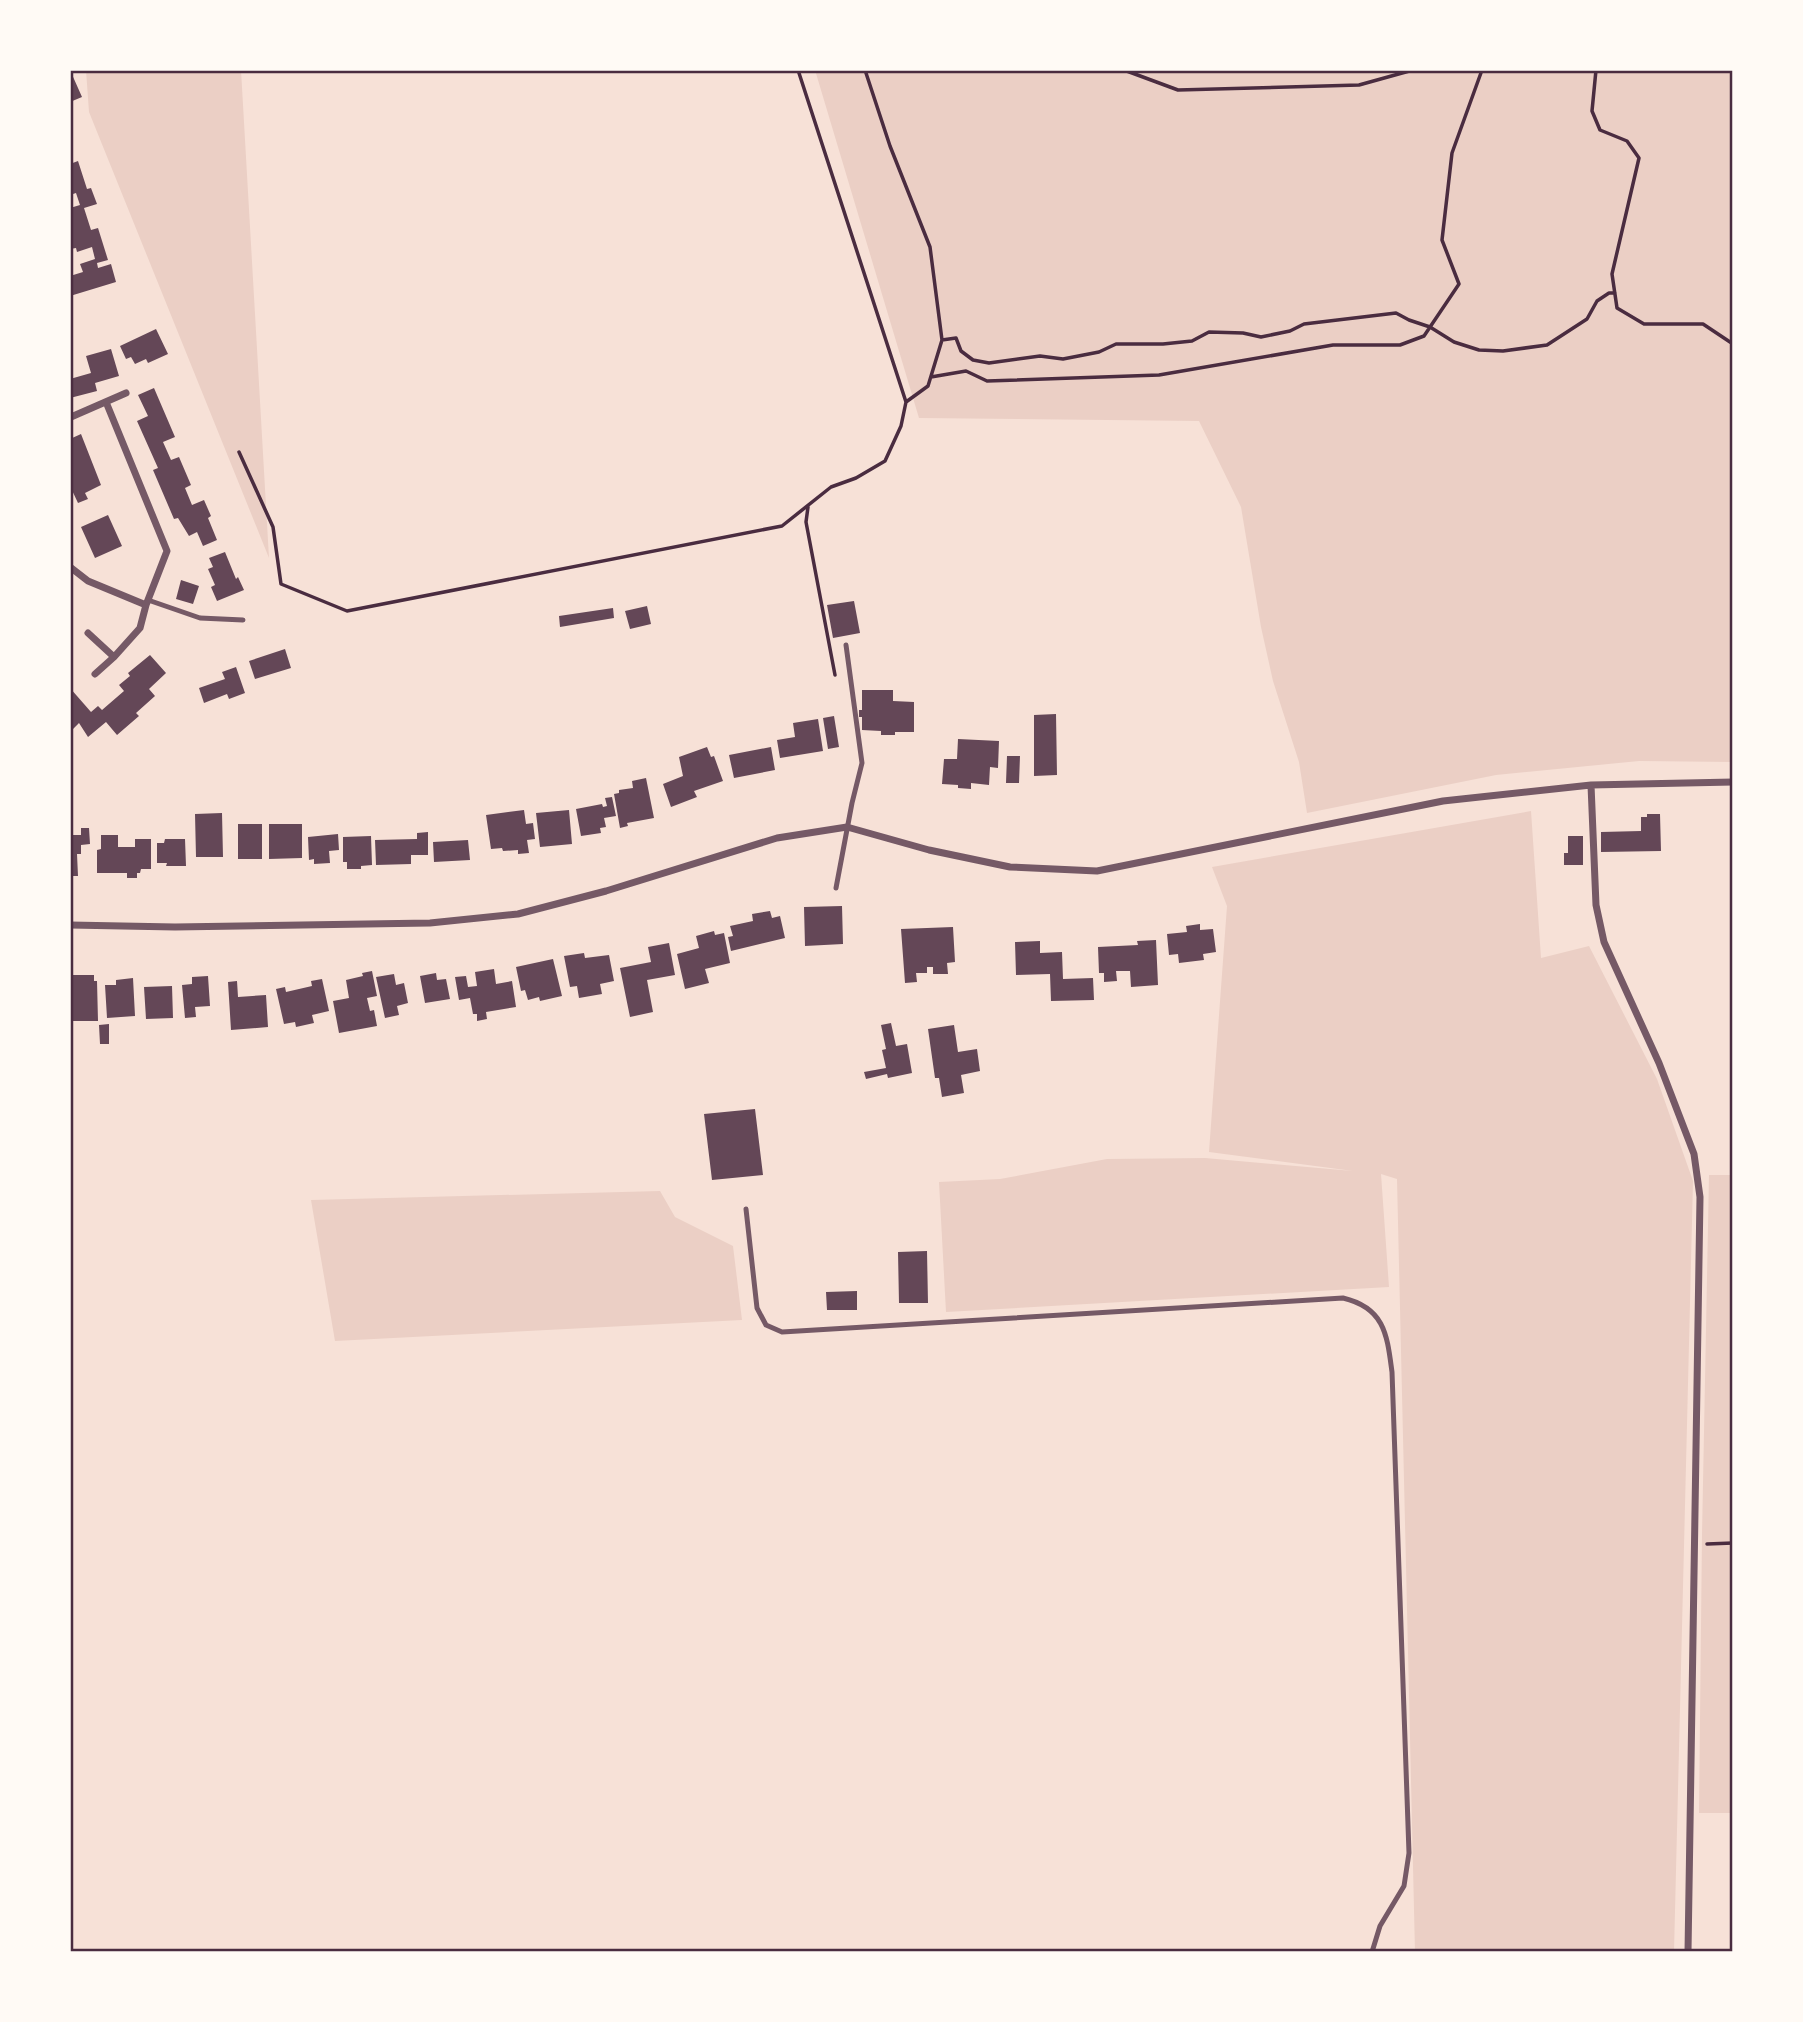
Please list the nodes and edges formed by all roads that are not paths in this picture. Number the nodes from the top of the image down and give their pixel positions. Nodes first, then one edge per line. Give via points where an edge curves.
1 (126, 393) dead end
2 (106, 402) junction
3 (71, 417) edge
4 (70, 567) edge
5 (147, 603) junction
6 (243, 620) dead end
7 (88, 633) dead end
8 (846, 645) dead end
9 (114, 657) junction
10 (95, 674) dead end
11 (1733, 782) edge
12 (1591, 785) junction
13 (847, 827) junction
14 (836, 888) dead end
15 (70, 925) edge
16 (746, 1209) dead end
17 (1372, 1952) edge
18 (1688, 1952) edge

1 - 2 street
2 - 3 street
2 - 5 street via 167,551
4 - 5 street via 88,581
5 - 6 lane via 200,618
5 - 9 street via 140,628
7 - 9 street
8 - 13 lane via 862,763
9 - 10 street
11 - 12 street
12 - 13 street via 1443,801 1097,871 1010,867
12 - 18 street via 1596,905 1604,942 1694,1154 1700,1197
13 - 14 lane
13 - 15 street via 776,838 518,914 430,923
16 - 17 lane via 757,1308 766,1325 782,1332 1343,1298 1371,1311 1387,1333 1392,1372 1409,1853 1404,1886 1380,1926

